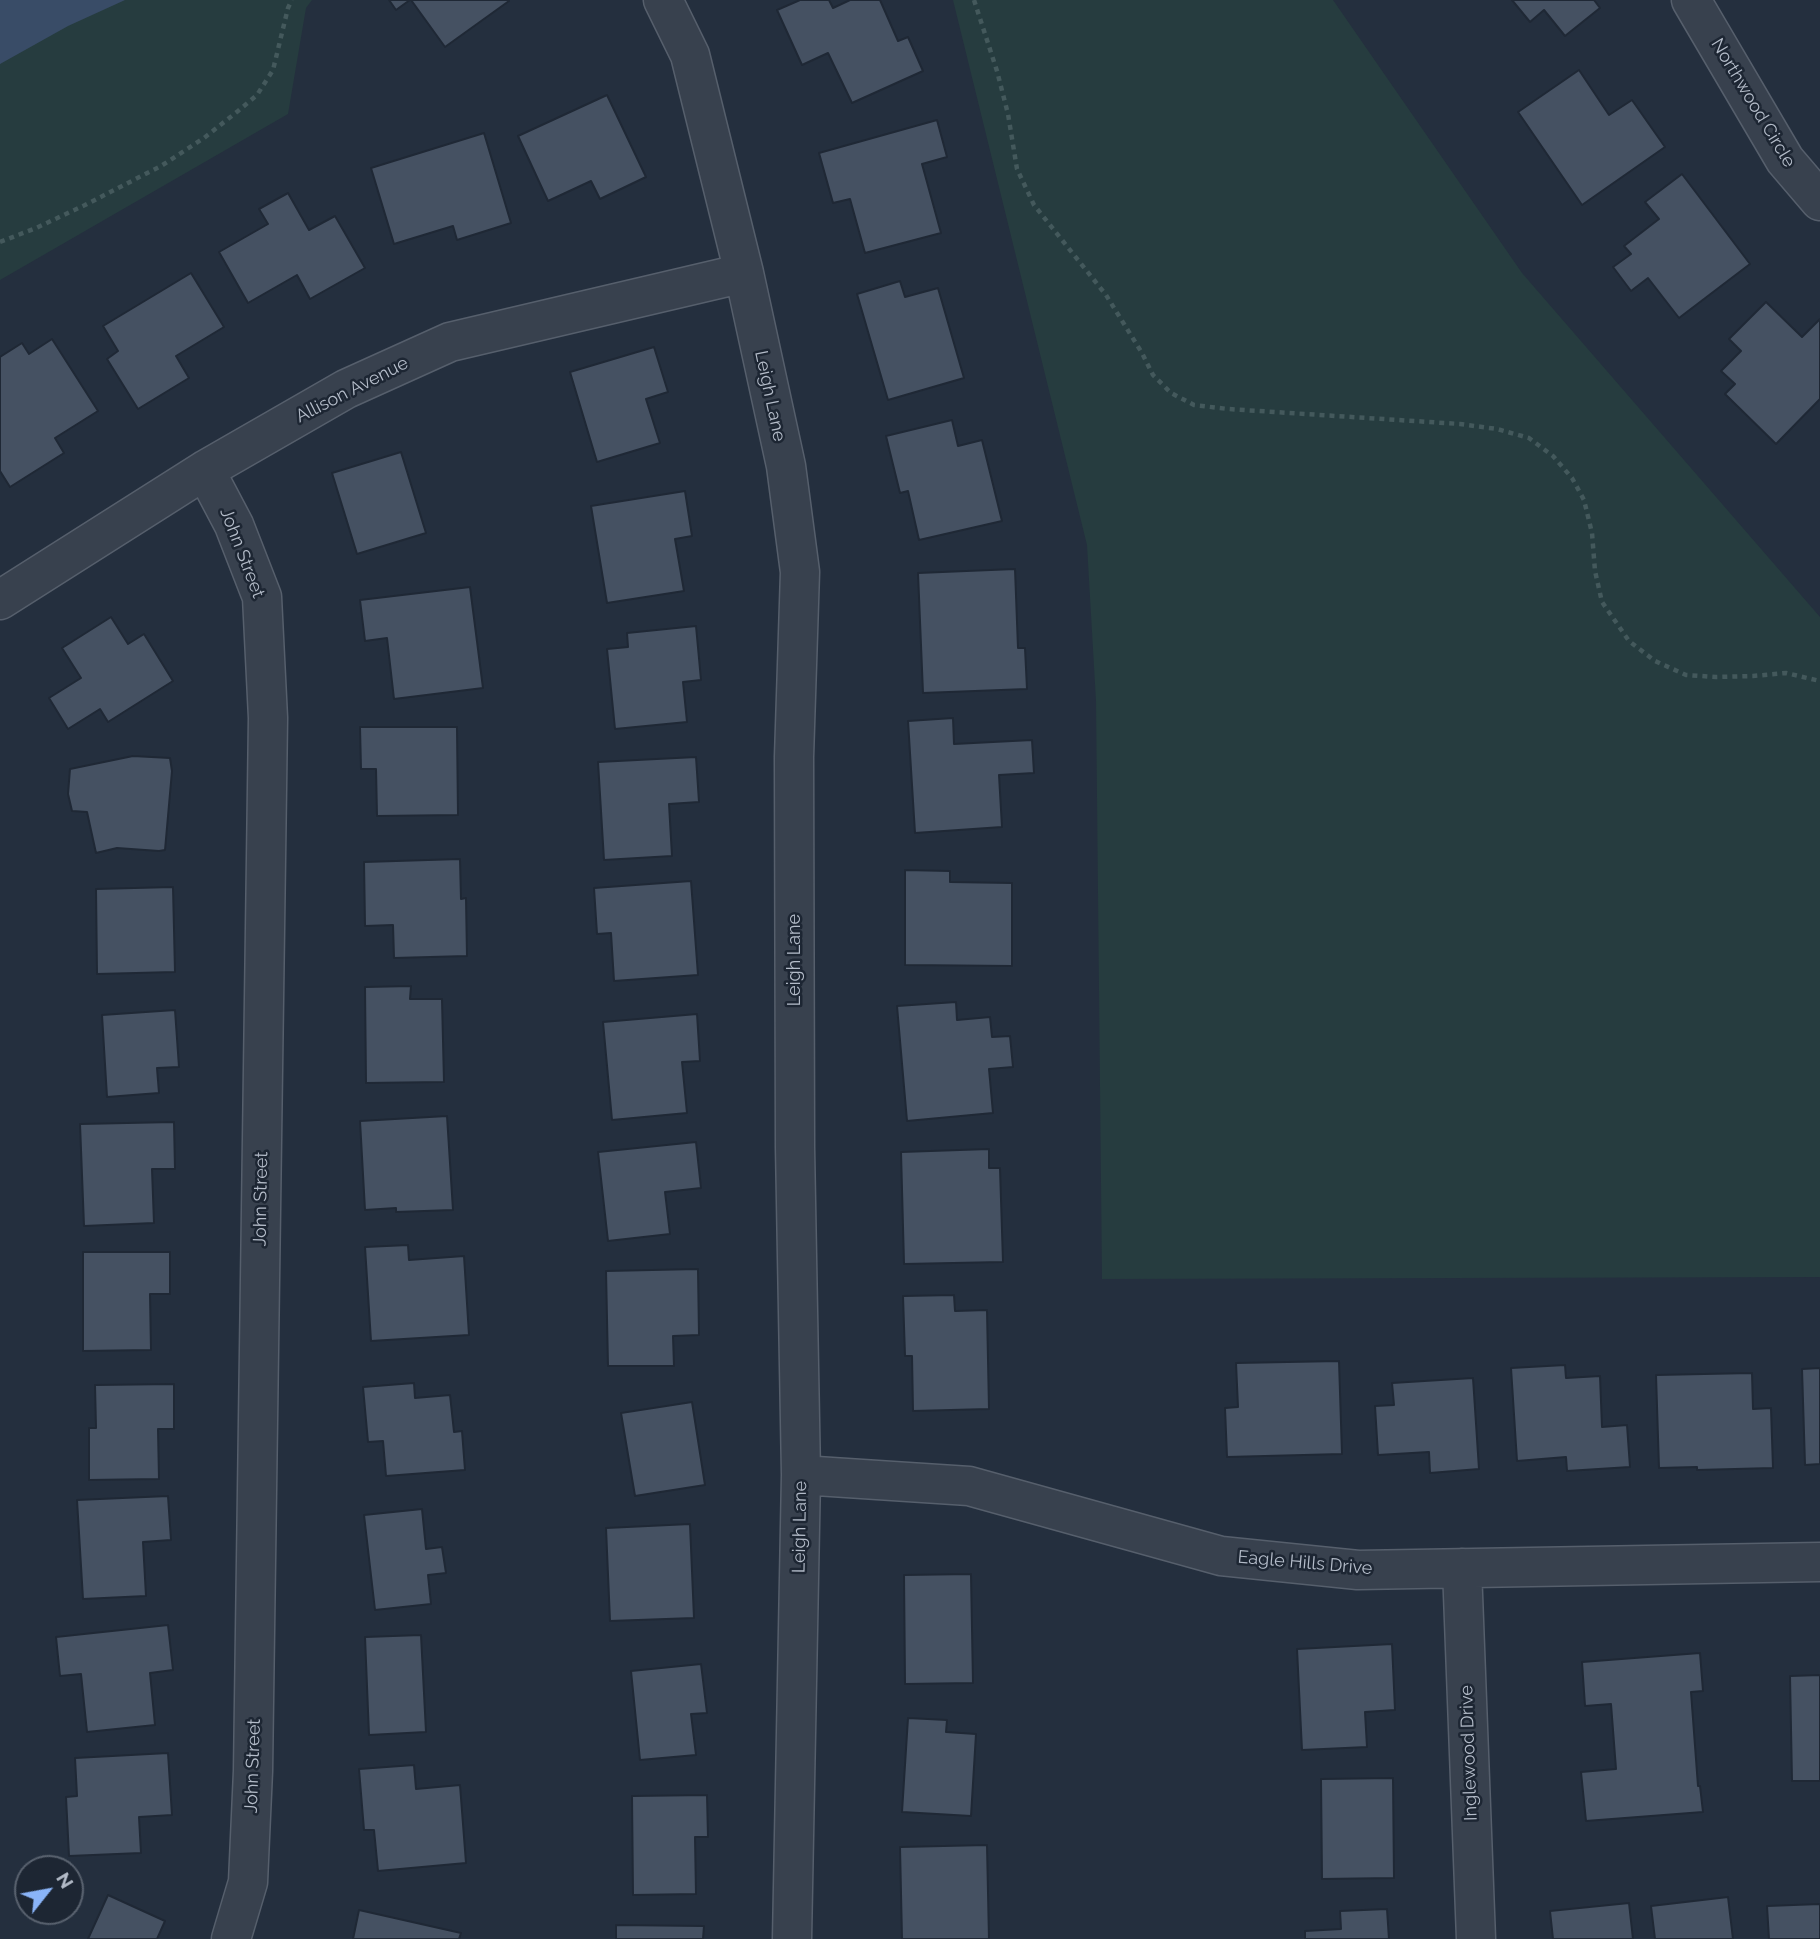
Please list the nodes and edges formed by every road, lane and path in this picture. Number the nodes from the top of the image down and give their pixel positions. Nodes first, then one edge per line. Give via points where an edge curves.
1 (292, 0) edge
2 (663, 0) edge
3 (974, 0) edge
4 (1691, 0) edge
5 (1820, 201) edge
6 (0, 242) edge
7 (744, 272) junction
8 (205, 470) junction
9 (0, 600) edge
10 (1820, 681) edge
11 (801, 1475) junction
12 (1820, 1562) edge
13 (1462, 1568) junction
14 (231, 1939) edge
15 (792, 1939) edge
16 (1476, 1939) edge

1 - 6 path via 274,70 239,111 161,166
2 - 7 street, Leigh Lane via 690,55
3 - 10 path via 1000,82 1017,169 1034,205 1106,295 1153,375 1171,393 1194,405 1460,424 1529,438 1553,456 1584,500 1602,602 1629,641 1655,661 1686,675 1786,673
4 - 5 street, Northwood Circle via 1785,160
7 - 8 street, Allison Avenue via 450,342 346,389
7 - 11 street, Leigh Lane via 786,466 800,572 794,757
8 - 9 street, Allison Avenue
8 - 14 street, John Street via 262,597 268,718 253,1771 248,1882
11 - 13 street, Eagle Hills Drive via 969,1486 1220,1556 1359,1570
11 - 15 street, Leigh Lane
12 - 13 street, Eagle Hills Drive
13 - 16 street, Inglewood Drive

